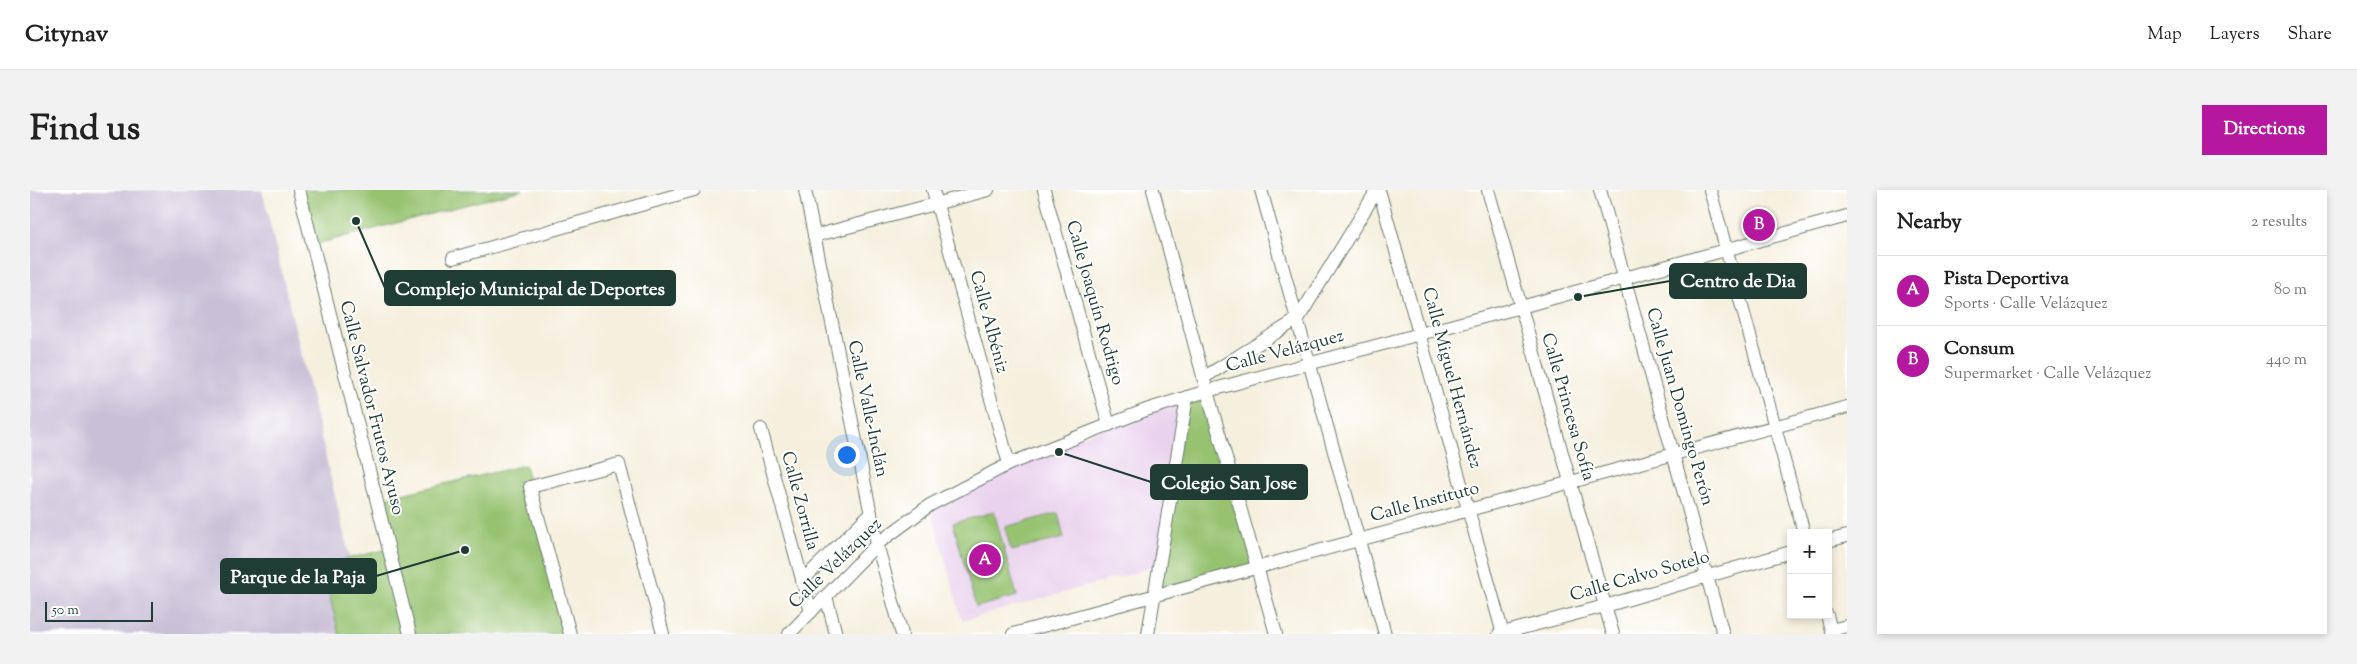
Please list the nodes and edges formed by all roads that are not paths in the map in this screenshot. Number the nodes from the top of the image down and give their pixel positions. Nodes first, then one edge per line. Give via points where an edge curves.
1 (299, 190) edge
2 (694, 190) edge
3 (805, 190) edge
4 (934, 190) edge
5 (988, 190) edge
6 (1044, 190) edge
7 (1152, 190) edge
8 (1261, 190) edge
9 (1378, 190) edge
10 (1488, 190) edge
11 (1600, 190) edge
12 (1710, 190) edge
13 (937, 204) junction
14 (1847, 216) edge
15 (814, 236) junction
16 (1726, 250) junction
17 (453, 258) dead end
18 (1624, 278) junction
19 (1521, 308) junction
20 (1298, 319) junction
21 (1421, 334) junction
22 (1310, 364) junction
23 (1203, 378) junction
24 (1207, 391) junction
25 (1186, 397) junction
26 (1847, 407) edge
27 (1110, 425) junction
28 (1774, 426) junction
29 (761, 429) dead end
30 (1673, 453) junction
31 (1009, 464) junction
32 (1570, 481) junction
33 (1469, 509) junction
34 (871, 513) junction
35 (1803, 529) edge
36 (1847, 536) edge
37 (1359, 539) junction
38 (1832, 540) edge
39 (877, 544) junction
40 (1787, 553) edge
41 (1257, 568) junction
42 (1707, 576) junction
43 (802, 581) junction
44 (1155, 594) junction
45 (826, 596) junction
46 (1605, 606) junction
47 (811, 612) junction
48 (1828, 619) edge
49 (1847, 626) edge
50 (1832, 632) edge
51 (410, 634) edge
52 (570, 634) edge
53 (664, 634) edge
54 (789, 634) edge
55 (836, 634) edge
56 (902, 634) edge
57 (1013, 634) edge
58 (1148, 634) edge
59 (1276, 634) edge
60 (1385, 634) edge
61 (1502, 634) edge
62 (1613, 634) edge
63 (1723, 634) edge

1 - 51 street, Calle Salvador Frutos Ayuso
2 - 17 street
3 - 15 street, Calle Valle-Inclán
4 - 13 street, Calle Albéniz
5 - 13 street
6 - 27 street, Calle Joaquín Rodrigo
7 - 23 street
8 - 20 street
9 - 20 street
9 - 21 street, Calle Miguel Hernández
10 - 19 street, Calle Princesa Sofía
11 - 18 street, Calle Juan Domingo Perón
12 - 16 street
13 - 15 street
13 - 31 street, Calle Albéniz
14 - 16 street, Calle Velázquez
15 - 34 street, Calle Valle-Inclán
16 - 18 street, Calle Velázquez
16 - 28 street
18 - 19 street, Calle Velázquez
18 - 30 street, Calle Juan Domingo Perón
19 - 21 street, Calle Velázquez
19 - 32 street, Calle Princesa Sofía
20 - 22 street
20 - 23 street
21 - 22 street, Calle Velázquez
21 - 33 street, Calle Miguel Hernández
22 - 24 street, Calle Velázquez
22 - 37 street
23 - 24 street
24 - 25 street, Calle Velázquez
24 - 41 street
25 - 27 street, Calle Velázquez
25 - 44 street
26 - 28 street, Calle Instituto
27 - 31 street, Calle Velázquez
28 - 30 street, Calle Instituto
28 - 35 street
29 - 43 street, Calle Zorrilla
30 - 32 street, Calle Instituto
30 - 42 street, Calle Juan Domingo Perón
31 - 39 street, Calle Velázquez via 930,505
32 - 33 street, Calle Instituto
32 - 46 street, Calle Princesa Sofía
33 - 37 street, Calle Instituto
33 - 61 street, Calle Miguel Hernández
34 - 39 street, Calle Valle-Inclán
34 - 43 street, Calle Velázquez
36 - 38 street
37 - 41 street, Calle Instituto
37 - 60 street
39 - 45 street, Calle Velázquez
39 - 56 street, Calle Valle-Inclán
40 - 42 street, Calle Calvo Sotelo
41 - 44 street, Calle Instituto
41 - 59 street
42 - 46 street, Calle Calvo Sotelo
42 - 63 street, Calle Juan Domingo Perón
43 - 47 street, Calle Zorrilla
44 - 57 street, Calle Instituto
44 - 58 street
45 - 47 street, Calle Velázquez
45 - 55 street
46 - 61 street, Calle Calvo Sotelo
46 - 62 street, Calle Princesa Sofía
47 - 54 street, Calle Velázquez
48 - 50 street
49 - 50 street
52 - 53 street via 530,487 619,464

